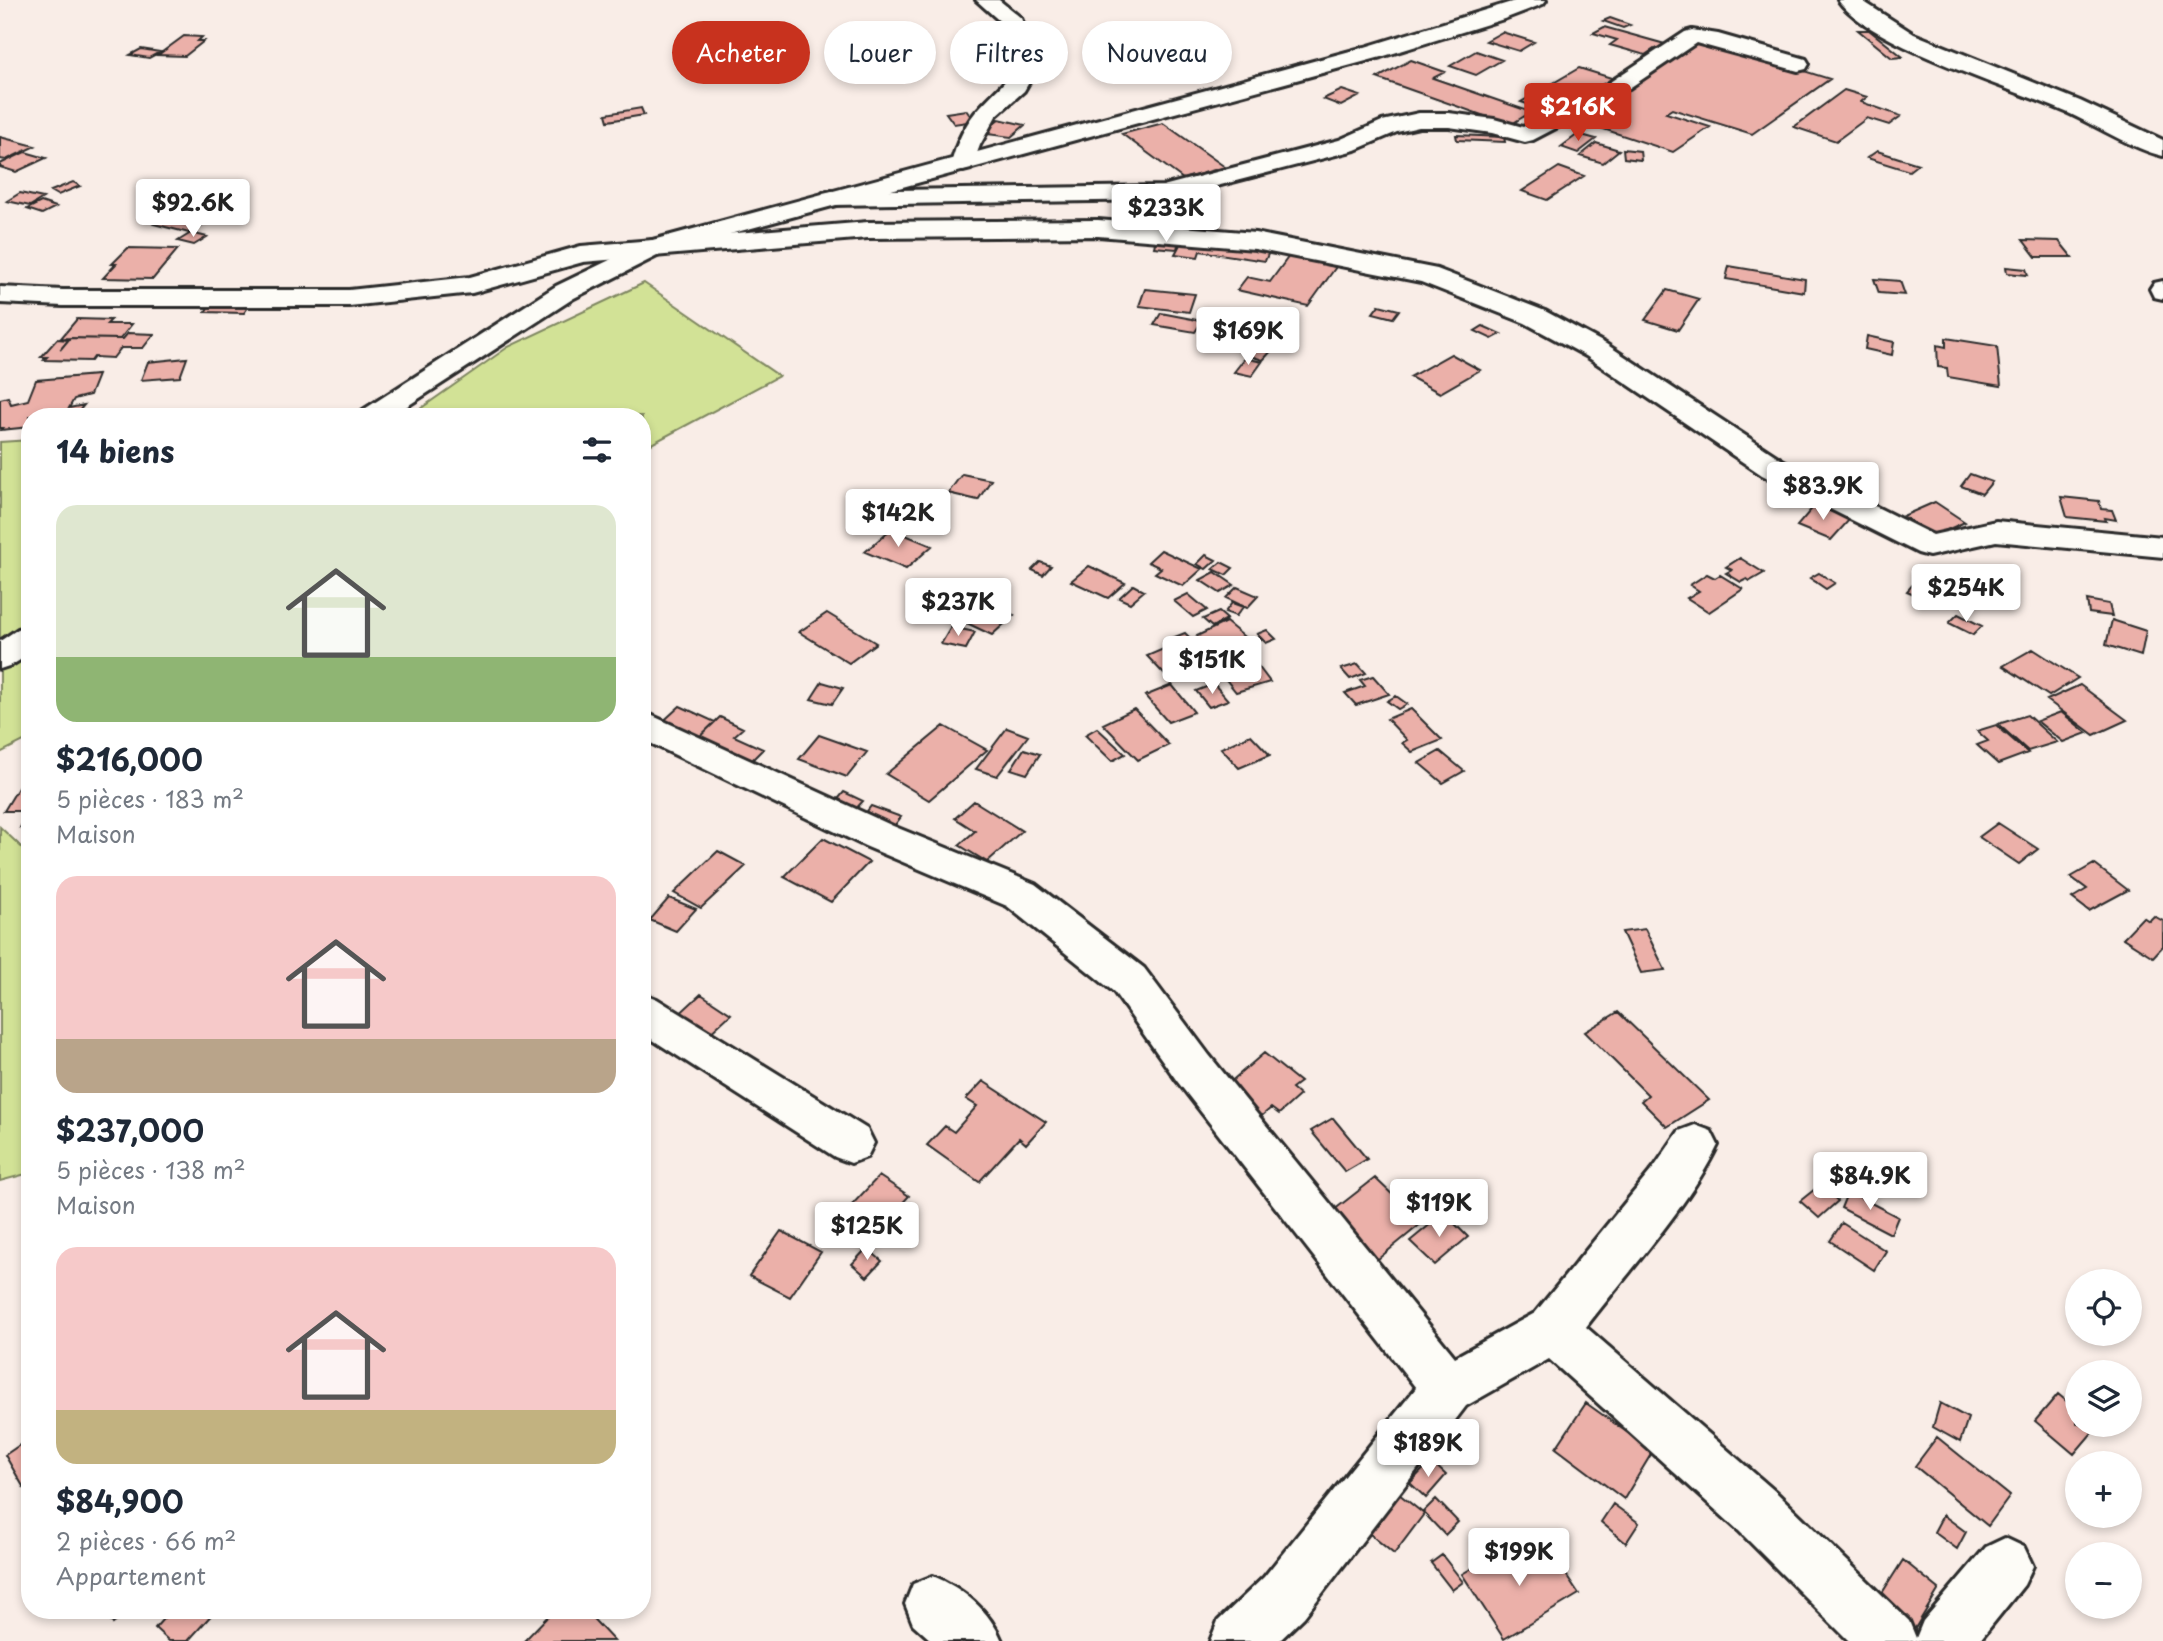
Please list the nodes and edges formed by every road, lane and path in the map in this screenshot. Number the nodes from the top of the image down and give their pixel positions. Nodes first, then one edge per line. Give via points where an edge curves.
1 (986, 0) edge
2 (1536, 0) edge
3 (1848, 0) edge
4 (1798, 64) dead end
5 (2163, 149) edge
6 (963, 164) junction
7 (832, 198) junction
8 (659, 246) junction
9 (0, 295) edge
10 (385, 408) edge
11 (2163, 547) edge
12 (21, 643) edge
13 (0, 657) edge
14 (651, 728) edge
15 (651, 1017) edge
16 (851, 1143) dead end
17 (1695, 1144) dead end
18 (1553, 1330) junction
19 (1448, 1388) junction
20 (2005, 1566) dead end
21 (933, 1604) dead end
22 (974, 1641) edge
23 (1238, 1641) edge
24 (1889, 1641) edge
25 (1943, 1641) edge

1 - 6 street via 1014,22 1028,65 1016,86 987,113 968,145
2 - 6 street via 1373,52
3 - 5 street via 1866,16 1922,46 2096,114
4 - 7 street via 1692,36 1615,87 1525,135 1494,126 1419,120 1390,126 1347,145 1163,193
6 - 7 street
7 - 8 street
8 - 9 street via 581,254 472,285 349,298
8 - 10 street via 565,292
8 - 11 street via 868,230 1098,228 1255,241 1428,275 1535,317 1596,349 1773,468 1929,546 1996,531
12 - 13 street
14 - 19 street via 879,836 1021,895 1129,979 1193,1068
15 - 16 street
17 - 18 street
18 - 19 street
18 - 24 street via 1758,1512
19 - 23 street via 1284,1597
20 - 25 street
21 - 22 street

